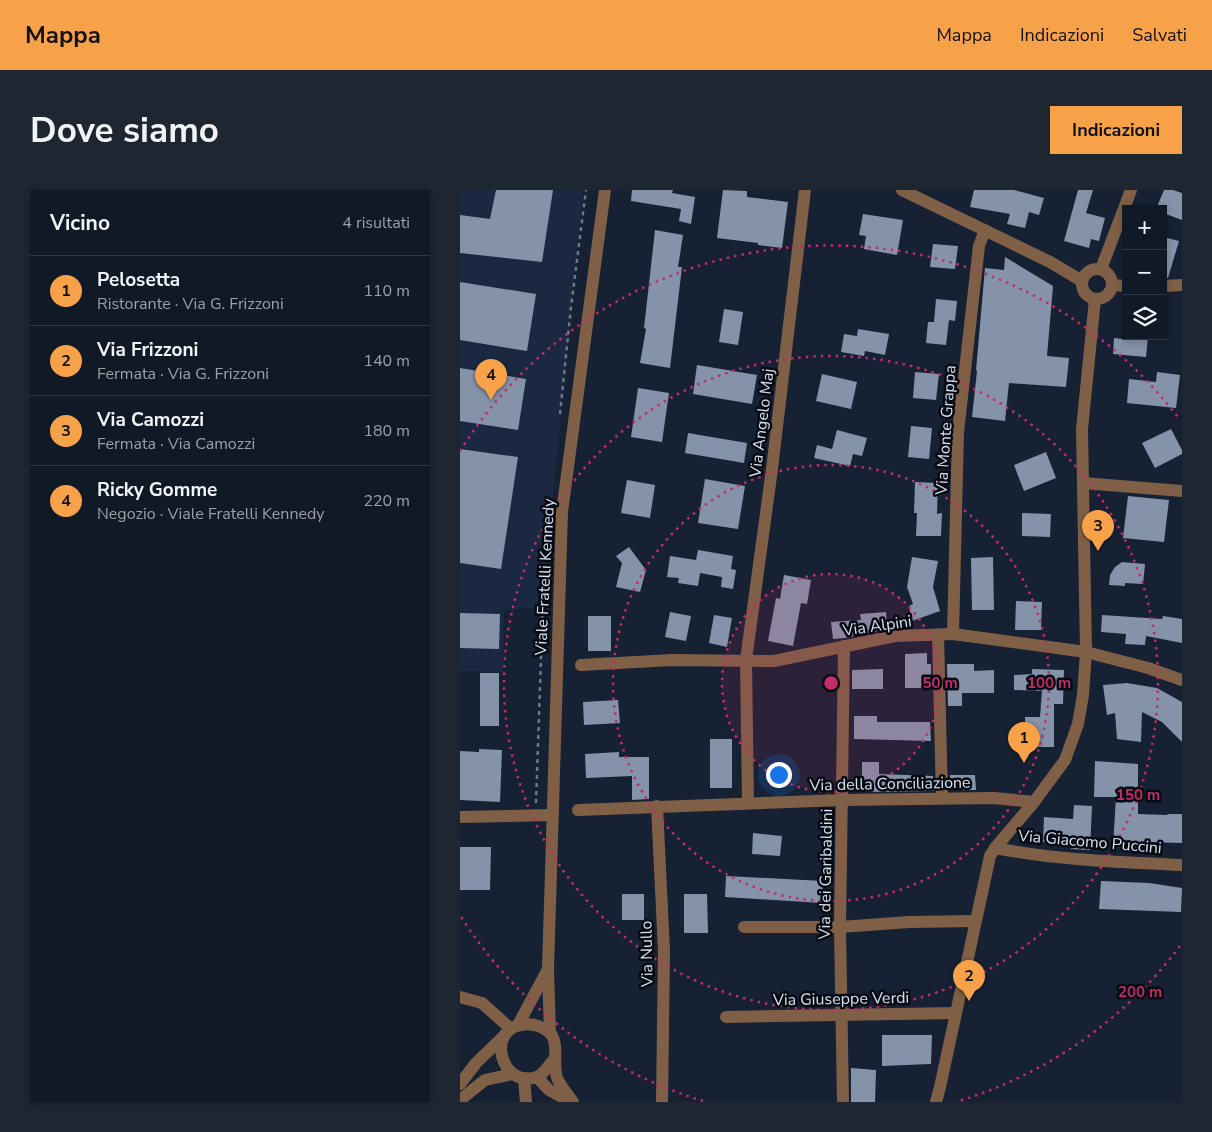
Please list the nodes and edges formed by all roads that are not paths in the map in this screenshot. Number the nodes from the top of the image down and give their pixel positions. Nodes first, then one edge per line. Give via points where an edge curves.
1 (605, 190) edge
2 (805, 190) edge
3 (902, 190) edge
4 (1131, 190) edge
5 (985, 230) junction
6 (1101, 269) junction
7 (1082, 281) junction
8 (1112, 284) junction
9 (1122, 285) edge
10 (1182, 285) edge
11 (1167, 286) edge
12 (1095, 299) junction
13 (1083, 483) junction
14 (1182, 491) edge
15 (953, 634) junction
16 (938, 635) junction
17 (844, 646) junction
18 (1086, 652) junction
19 (746, 660) junction
20 (581, 665) dead end
21 (1182, 680) edge
22 (942, 798) junction
23 (842, 800) junction
24 (1034, 802) junction
25 (748, 803) junction
26 (658, 806) junction
27 (578, 810) dead end
28 (552, 815) junction
29 (460, 817) edge
30 (995, 848) junction
31 (1182, 865) edge
32 (975, 921) junction
33 (840, 927) junction
34 (744, 928) dead end
35 (548, 968) junction
36 (460, 997) edge
37 (956, 1013) junction
38 (841, 1014) junction
39 (726, 1017) dead end
40 (511, 1030) junction
41 (550, 1033) junction
42 (555, 1058) junction
43 (519, 1076) junction
44 (537, 1077) junction
45 (460, 1084) edge
46 (460, 1100) edge
47 (526, 1102) edge
48 (573, 1102) edge
49 (662, 1102) edge
50 (843, 1102) edge
51 (936, 1102) edge

1 - 28 street, Viale Fratelli Kennedy via 562,512
2 - 19 street, Via Angelo Maj
3 - 5 street
4 - 6 street
5 - 7 street
5 - 15 street, Via Monte Grappa via 979,246 958,432
6 - 7 street via 1089,270
6 - 8 street via 1109,275
7 - 12 street via 1084,293
8 - 9 street
8 - 12 street via 1106,295
10 - 11 street
12 - 13 street via 1082,429
13 - 14 street
13 - 18 street
15 - 16 street, Via Alpini
15 - 18 street, Via Alpini
16 - 17 street, Via Alpini via 895,636
16 - 22 street
17 - 19 street, Via Alpini via 774,661
17 - 23 street, Via dei Garibaldini
18 - 21 street, Via Alpini
18 - 24 street via 1083,695 1070,748 1060,768
19 - 20 street, Via Alpini
19 - 25 street, Via Angelo Maj
22 - 23 street, Via della Conciliazione
22 - 24 street, Via della Conciliazione
23 - 25 street, Via della Conciliazione
23 - 33 street, Via dei Garibaldini
24 - 30 street
25 - 26 street, Via della Conciliazione
26 - 27 street, Via della Conciliazione
26 - 49 street, Via Nullo via 664,951
28 - 29 street
28 - 35 street, Viale Fratelli Kennedy
30 - 31 street, Via Giacomo Puccini via 1112,862
30 - 32 street via 987,866
32 - 33 street
32 - 37 street
33 - 34 street
33 - 38 street, Via dei Garibaldini
35 - 40 street, Viale Fratelli Kennedy
35 - 41 street, Viale Fratelli Kennedy
36 - 40 street via 482,1003
37 - 38 street, Via Giuseppe Verdi
37 - 51 street
38 - 39 street, Via Giuseppe Verdi
38 - 50 street, Via dei Garibaldini
40 - 41 street via 534,1024
40 - 43 street via 500,1047 501,1057 506,1068
40 - 45 street via 476,1063
41 - 42 street via 555,1042
42 - 44 street
42 - 48 street via 557,1079
43 - 44 street
43 - 46 street via 485,1080
43 - 47 street
44 - 48 street via 549,1090

